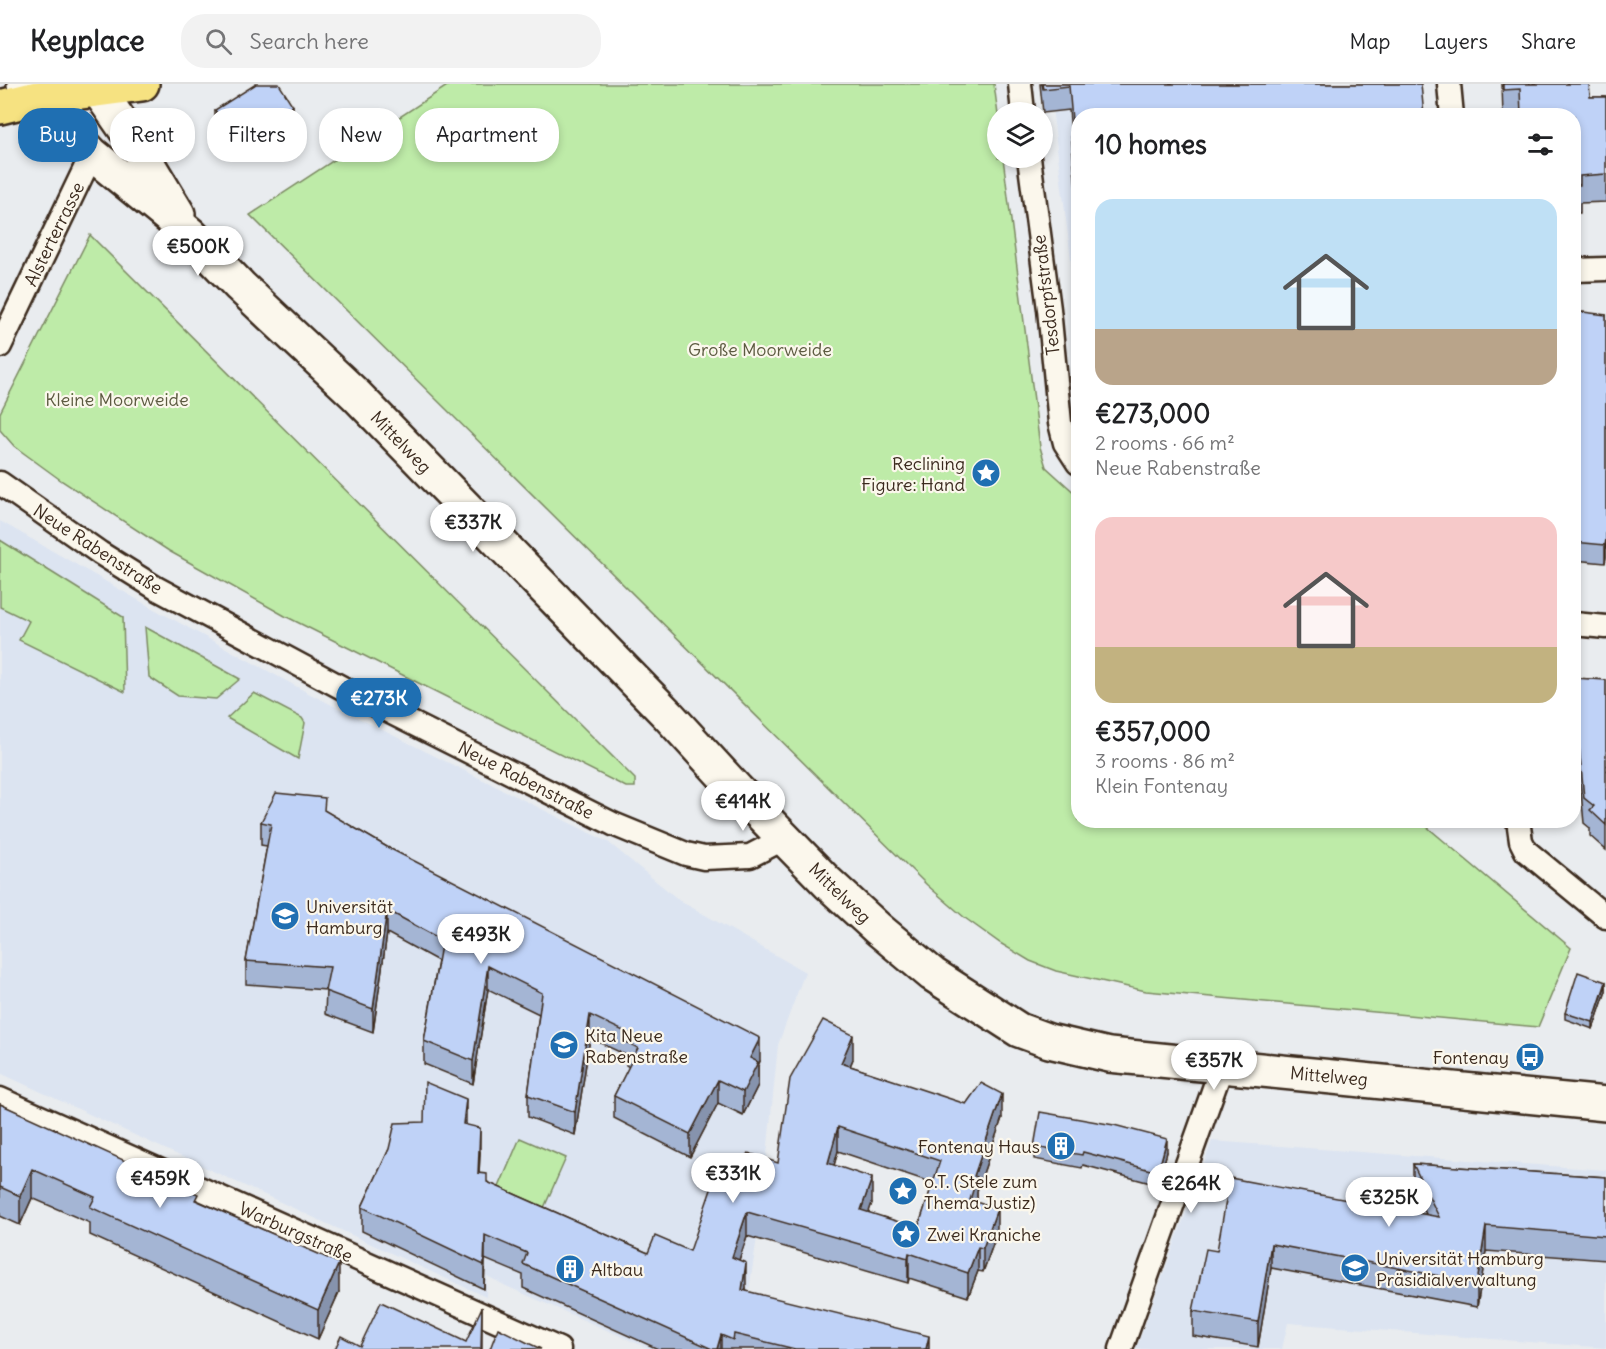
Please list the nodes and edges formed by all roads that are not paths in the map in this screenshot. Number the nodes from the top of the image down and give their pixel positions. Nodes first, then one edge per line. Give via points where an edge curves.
1 (142, 84) edge
2 (1020, 84) edge
3 (1449, 84) edge
4 (97, 87) edge
5 (30, 91) edge
6 (1022, 102) edge
7 (0, 107) edge
8 (47, 108) edge
9 (1451, 108) edge
10 (98, 159) edge
11 (88, 162) edge
12 (1030, 168) edge
13 (190, 234) junction
14 (1606, 269) edge
15 (1581, 270) edge
16 (0, 346) edge
17 (1071, 452) edge
18 (0, 483) edge
19 (1581, 625) edge
20 (1606, 627) edge
21 (1520, 831) edge
22 (785, 838) junction
23 (1606, 917) edge
24 (1222, 1066) junction
25 (0, 1099) edge
26 (1606, 1104) edge
27 (559, 1349) edge
28 (1121, 1349) edge

1 - 4 main road
2 - 6 street
3 - 9 street
4 - 5 main road
4 - 13 street, Mittelweg
5 - 7 main road
5 - 8 street, Mittelweg
10 - 13 street, Mittelweg
11 - 16 street, Alsterterrasse
12 - 17 street, Tesdorpfstraße via 1060,423
13 - 22 street, Mittelweg via 356,395
14 - 15 street
18 - 22 street, Neue Rabenstraße via 156,588 350,692 613,824 704,858 750,856
19 - 20 street
21 - 23 street via 1526,851
22 - 24 street, Mittelweg via 869,921 932,974 1019,1030 1110,1055
24 - 26 street, Mittelweg
24 - 28 street
25 - 27 street, Warburgstraße

